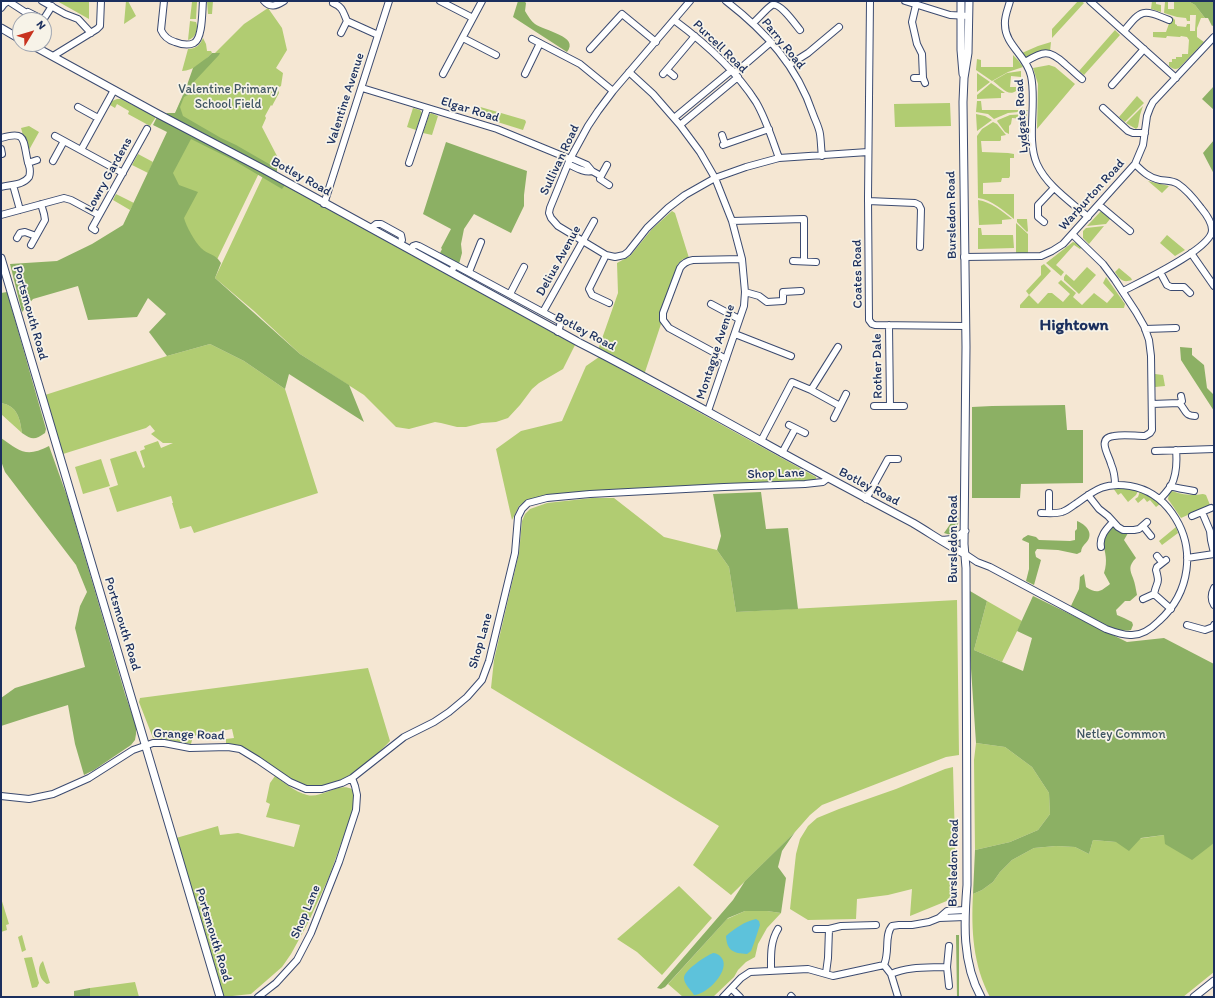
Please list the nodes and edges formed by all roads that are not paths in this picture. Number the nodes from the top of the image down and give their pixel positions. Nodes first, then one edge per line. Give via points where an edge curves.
1 (8, 1) edge
2 (42, 1) edge
3 (100, 1) edge
4 (164, 1) edge
5 (203, 1) edge
6 (264, 1) edge
7 (284, 1) edge
8 (389, 1) edge
9 (440, 1) edge
10 (482, 1) edge
11 (690, 1) edge
12 (726, 1) edge
13 (870, 1) edge
14 (905, 1) edge
15 (961, 1) edge
16 (969, 1) edge
17 (1010, 1) edge
18 (333, 2) dead end
19 (1092, 2) edge
20 (447, 3) edge
21 (916, 5) junction
22 (52, 6) junction
23 (1, 8) edge
24 (26, 12) edge
25 (48, 12) edge
26 (961, 16) junction
27 (969, 16) junction
28 (473, 18) junction
29 (674, 20) junction
30 (1169, 20) dead end
31 (347, 21) junction
32 (753, 23) junction
33 (839, 27) dead end
34 (1, 28) edge
35 (800, 30) dead end
36 (1124, 31) junction
37 (91, 33) junction
38 (341, 33) dead end
39 (12, 34) edge
40 (378, 35) junction
41 (695, 36) junction
42 (1214, 37) edge
43 (463, 38) junction
44 (532, 39) dead end
45 (656, 42) junction
46 (771, 42) junction
47 (540, 43) junction
48 (491, 45) dead end
49 (590, 49) dead end
50 (1144, 49) junction
51 (488, 51) junction
52 (45, 52) edge
53 (496, 55) dead end
54 (53, 56) junction
55 (1025, 62) junction
56 (522, 63) dead end
57 (789, 65) junction
58 (529, 66) junction
59 (630, 72) junction
60 (735, 73) junction
61 (443, 74) dead end
62 (525, 74) dead end
63 (674, 76) dead end
64 (914, 78) dead end
65 (964, 78) junction
66 (1176, 78) junction
67 (1082, 79) dead end
68 (1112, 85) dead end
69 (362, 88) junction
70 (114, 90) junction
71 (613, 91) junction
72 (78, 107) dead end
73 (1103, 108) dead end
74 (427, 109) junction
75 (98, 118) junction
76 (674, 118) junction
77 (680, 125) junction
78 (147, 129) dead end
79 (769, 129) junction
80 (1145, 133) junction
81 (722, 135) dead end
82 (55, 136) dead end
83 (1, 138) edge
84 (64, 141) junction
85 (81, 150) junction
86 (868, 152) junction
87 (822, 156) junction
88 (779, 158) junction
89 (37, 160) dead end
90 (570, 160) junction
91 (53, 161) dead end
92 (28, 163) junction
93 (409, 163) dead end
94 (1135, 164) junction
95 (607, 165) dead end
96 (123, 173) junction
97 (601, 176) junction
98 (715, 178) junction
99 (13, 185) junction
100 (610, 185) dead end
101 (1, 186) edge
102 (1054, 188) junction
103 (868, 201) junction
104 (41, 204) junction
105 (324, 204) junction
106 (1099, 204) junction
107 (20, 210) junction
108 (1, 215) edge
109 (99, 215) junction
110 (1088, 217) junction
111 (594, 221) dead end
112 (732, 221) junction
113 (1044, 222) dead end
114 (96, 230) dead end
115 (1130, 232) dead end
116 (1072, 234) junction
117 (36, 236) junction
118 (17, 238) dead end
119 (481, 242) dead end
120 (583, 242) junction
121 (31, 245) dead end
122 (920, 247) dead end
123 (411, 250) junction
124 (1191, 253) junction
125 (606, 255) junction
126 (964, 257) junction
127 (1, 258) edge
128 (742, 259) junction
129 (793, 261) dead end
130 (804, 261) junction
131 (816, 262) dead end
132 (455, 265) junction
133 (524, 267) dead end
134 (451, 272) junction
135 (469, 272) junction
136 (1160, 272) junction
137 (1214, 286) edge
138 (801, 291) dead end
139 (1123, 291) junction
140 (745, 292) junction
141 (1190, 293) dead end
142 (510, 294) junction
143 (609, 303) dead end
144 (527, 304) junction
145 (711, 304) dead end
146 (523, 312) junction
147 (543, 312) junction
148 (740, 319) junction
149 (889, 325) junction
150 (965, 326) junction
151 (1145, 328) junction
152 (1176, 328) dead end
153 (558, 332) junction
154 (735, 334) junction
155 (838, 347) dead end
156 (791, 356) dead end
157 (726, 359) junction
158 (811, 390) junction
159 (846, 394) dead end
160 (1182, 396) dead end
161 (1179, 403) junction
162 (1152, 404) junction
163 (840, 406) junction
164 (874, 406) dead end
165 (890, 406) junction
166 (904, 406) dead end
167 (708, 411) junction
168 (1195, 416) dead end
169 (834, 418) dead end
170 (789, 425) dead end
171 (795, 429) junction
172 (805, 434) dead end
173 (760, 441) junction
174 (1214, 449) edge
175 (1176, 450) junction
176 (1155, 451) dead end
177 (782, 453) junction
178 (898, 459) dead end
179 (828, 478) junction
180 (1115, 485) junction
181 (1170, 486) junction
182 (1194, 491) dead end
183 (1049, 493) dead end
184 (1088, 495) junction
185 (866, 499) junction
186 (1160, 499) junction
187 (1211, 508) dead end
188 (1202, 512) junction
189 (1041, 513) dead end
190 (1049, 513) junction
191 (1192, 516) dead end
192 (1113, 522) junction
193 (965, 531) junction
194 (1151, 536) dead end
195 (941, 540) junction
196 (1102, 547) dead end
197 (965, 554) junction
198 (1214, 554) edge
199 (1157, 556) dead end
200 (1187, 558) junction
201 (1214, 588) edge
202 (1154, 594) junction
203 (1143, 599) dead end
204 (1214, 605) edge
205 (1171, 609) junction
206 (1214, 625) edge
207 (1187, 626) dead end
208 (145, 745) junction
209 (352, 778) junction
210 (1, 796) edge
211 (965, 913) junction
212 (876, 925) dead end
213 (816, 928) dead end
214 (778, 929) dead end
215 (829, 929) junction
216 (949, 946) dead end
217 (884, 965) junction
218 (947, 967) junction
219 (771, 971) junction
220 (826, 973) junction
221 (891, 974) junction
222 (1214, 981) edge
223 (949, 986) dead end
224 (732, 988) junction
225 (220, 997) edge
226 (258, 997) edge
227 (723, 997) edge
228 (740, 997) edge
229 (898, 997) edge
230 (981, 997) edge
231 (1194, 997) edge

1 - 23 street
1 - 24 street
2 - 22 street
3 - 37 street via 100,26
4 - 5 street via 162,34 174,42 188,45 198,39
6 - 7 street via 270,6
8 - 40 street, Valentine Avenue
9 - 20 street
10 - 28 street
11 - 29 street, Sullivan Road
12 - 32 street, Parry Road
13 - 86 street, Coates Road
14 - 21 street
15 - 26 main road, Bursledon Road
16 - 27 main road, Bursledon Road
17 - 55 street, Lydgate Road via 1004,23 1006,36
18 - 31 street via 342,9
19 - 36 street
20 - 28 street
21 - 26 street
21 - 64 street via 912,22 922,54 924,81
22 - 25 street
22 - 37 street via 78,19
26 - 27 street
26 - 65 main road, Bursledon Road
27 - 65 main road, Bursledon Road via 968,54
28 - 43 street
29 - 41 street, Purcell Road
29 - 45 street, Sullivan Road
30 - 36 street via 1142,12
31 - 38 street
31 - 40 street
32 - 35 street via 772,5 776,5
32 - 46 street, Parry Road
33 - 57 street via 835,35
34 - 39 main road
36 - 50 street
37 - 54 street
40 - 69 street, Valentine Avenue
41 - 60 street, Purcell Road
41 - 63 street via 665,72
42 - 66 street, Warburton Road
43 - 51 street
43 - 61 street
44 - 47 street
45 - 49 street via 622,14
45 - 59 street, Sullivan Road
46 - 57 street, Parry Road
46 - 60 street
47 - 58 street
47 - 71 street via 580,64
48 - 51 street
50 - 66 street
50 - 68 street
51 - 53 street
52 - 54 main road, Botley Road
54 - 70 main road, Botley Road
55 - 67 street via 1041,54 1052,54
55 - 102 street, Lydgate Road via 1030,72 1033,91 1034,152 1037,164
56 - 58 street
57 - 87 street, Parry Road via 810,105 820,133
58 - 62 street
59 - 71 street, Sullivan Road
59 - 76 street, Montague Avenue
60 - 76 street
60 - 77 street
60 - 79 street, Purcell Road via 756,103
65 - 126 main road, Bursledon Road
66 - 80 street, Warburton Road via 1153,102 1147,116
69 - 74 street, Elgar Road
69 - 105 street, Valentine Avenue
70 - 75 street
70 - 105 main road, Botley Road
71 - 90 street, Sullivan Road via 588,126
72 - 75 street
73 - 80 street via 1128,131
74 - 90 street, Elgar Road via 497,129
74 - 93 street
75 - 85 street
76 - 77 street, Montague Avenue
77 - 98 street, Montague Avenue
78 - 96 street, Lowry Gardens
79 - 81 street via 724,144
79 - 88 street, Purcell Road
80 - 94 street, Warburton Road
82 - 84 street
83 - 92 street via 17,135 23,139
84 - 85 street
84 - 91 street
85 - 96 street
86 - 87 street
86 - 103 street, Coates Road
87 - 88 street
88 - 98 street
89 - 92 street
90 - 97 street, Elgar Road via 587,165
90 - 120 street, Sullivan Road via 550,213 554,223
92 - 99 street via 31,167 29,176 23,182
94 - 106 street, Warburton Road
94 - 124 street via 1149,176 1178,184 1194,198 1209,219 1212,224 1211,235
95 - 97 street
96 - 109 street, Lowry Gardens
97 - 100 street, Elgar Road via 600,179
98 - 112 street, Montague Avenue
98 - 125 street via 668,208 624,255
99 - 101 street
99 - 107 street
102 - 110 street, Lydgate Road
102 - 113 street via 1038,205 1038,217
103 - 122 street via 919,204 922,212
103 - 149 street, Coates Road via 869,320 872,324
104 - 107 street
104 - 109 street via 64,198
104 - 117 street via 45,220
105 - 123 main road, Botley Road
106 - 110 street, Warburton Road
106 - 115 street
107 - 108 street
109 - 114 street, Lowry Gardens via 92,228
110 - 116 street, Warburton Road
111 - 120 street, Delius Avenue
112 - 128 street, Montague Avenue
112 - 130 street via 804,218
116 - 126 street, Warburton Road via 1058,248 1041,256
116 - 139 street via 1103,264
117 - 118 street via 25,232 20,233
117 - 121 street
119 - 135 street
120 - 125 street, Sullivan Road
120 - 147 street, Delius Avenue
123 - 132 street via 413,246 419,246
123 - 134 main road, Botley Road
124 - 136 street
124 - 137 street
125 - 143 street via 589,289 592,295
126 - 150 main road, Bursledon Road
127 - 208 main road, Portsmouth Road
128 - 140 street, Montague Avenue
128 - 157 street via 693,260 682,264 663,313 663,320 669,328
129 - 130 street
130 - 131 street
132 - 134 street
132 - 135 street
133 - 142 street
134 - 146 main road, Botley Road
135 - 142 street
136 - 139 street
136 - 141 street via 1171,288 1184,287
138 - 140 street via 782,292 783,301 767,302
139 - 151 street
140 - 148 street, Montague Avenue
142 - 144 street
144 - 146 street
144 - 147 street
145 - 148 street
146 - 153 main road, Botley Road
147 - 153 street via 561,322
148 - 154 street, Montague Avenue
149 - 150 street, Coates Road
149 - 165 street, Rother Dale
150 - 193 main road, Bursledon Road
151 - 152 street
151 - 162 street via 1151,356
153 - 167 main road, Botley Road
154 - 156 street
154 - 157 street, Montague Avenue
155 - 158 street
157 - 167 street, Montague Avenue
158 - 163 street
158 - 173 street via 792,382
159 - 163 street
160 - 161 street
161 - 162 street
161 - 168 street via 1186,413
162 - 180 street via 1153,424 1150,433 1145,436 1113,436 1105,442 1104,448 1111,462
163 - 169 street
164 - 165 street, Rother Dale
165 - 166 street, Rother Dale
167 - 173 main road, Botley Road
170 - 171 street
171 - 172 street
171 - 177 street
173 - 177 main road, Botley Road
174 - 175 street
175 - 176 street
175 - 181 street via 1177,461
177 - 179 main road, Botley Road
178 - 185 street via 885,457
179 - 185 main road, Botley Road
179 - 209 street, Shop Lane via 824,482 805,484 590,494 547,498 528,503 518,517 515,553 482,680 450,712 404,737
180 - 184 street via 1100,488
180 - 186 street via 1140,488
181 - 182 street
181 - 186 street
183 - 190 street
184 - 190 street via 1066,511
184 - 192 street
185 - 195 main road, Botley Road
186 - 200 street via 1180,526
187 - 188 street
188 - 191 street
188 - 198 street via 1210,531
189 - 190 street
192 - 194 street via 1123,530 1139,529 1145,524
192 - 196 street via 1098,540
193 - 195 main road via 952,540
193 - 197 main road, Bursledon Road
195 - 197 main road, Botley Road
197 - 205 street, Botley Road via 1115,633 1130,636 1144,633
197 - 211 main road, Bursledon Road
198 - 200 street
199 - 202 street via 1164,561 1156,570 1159,581
200 - 205 street via 1184,581
201 - 204 street
202 - 203 street
202 - 205 street
206 - 207 street via 1205,630
208 - 209 street, Grange Road via 164,742 190,748 240,749 290,782 306,789 322,789 342,784
208 - 210 street, Grange Road via 89,778 54,794 29,799
208 - 225 main road, Portsmouth Road
209 - 226 street, Shop Lane via 357,795 356,810 311,933 297,960
211 - 217 street via 929,922 892,926 888,932 888,952
211 - 230 main road, Bursledon Road via 968,963
212 - 215 street
213 - 215 street
214 - 219 street via 773,936
215 - 220 street
216 - 218 street
217 - 220 street via 833,976
217 - 221 street
218 - 221 street via 900,970
218 - 223 street
219 - 220 street via 808,969
219 - 224 street via 750,972
221 - 229 street
222 - 231 main road
224 - 227 street
224 - 228 street

